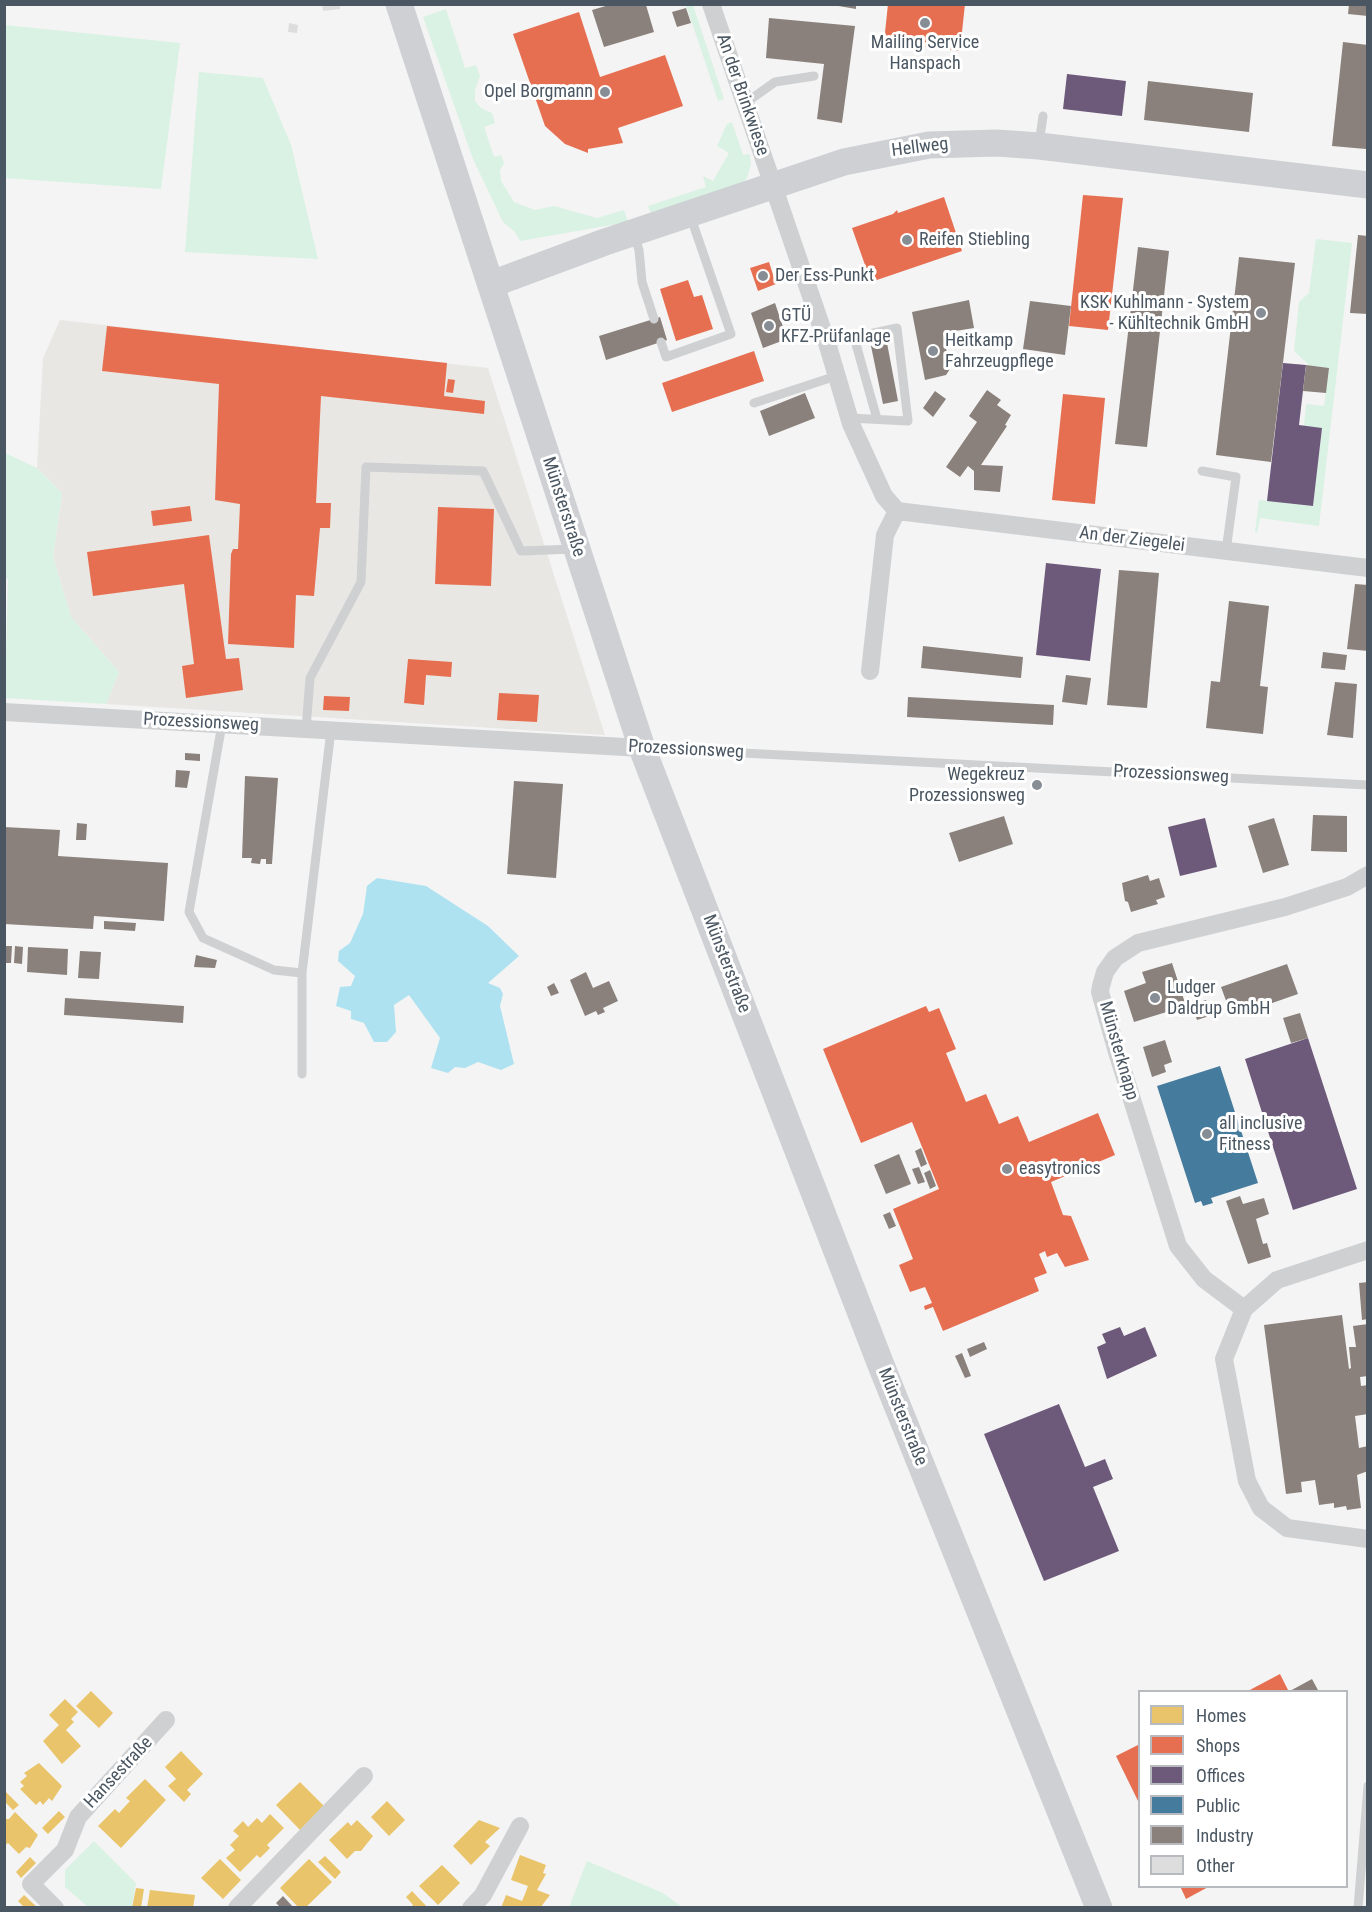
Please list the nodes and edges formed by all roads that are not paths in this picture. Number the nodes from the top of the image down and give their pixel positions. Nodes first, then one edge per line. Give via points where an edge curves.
1 (399, 4) edge
2 (711, 4) edge
3 (814, 76) dead end
4 (744, 104) junction
5 (1043, 116) dead end
6 (1039, 146) junction
7 (1368, 185) edge
8 (774, 186) junction
9 (690, 214) junction
10 (633, 233) junction
11 (492, 284) junction
12 (654, 319) dead end
13 (854, 337) junction
14 (661, 342) dead end
15 (827, 343) junction
16 (837, 376) junction
17 (754, 403) dead end
18 (849, 418) junction
19 (877, 419) junction
20 (1202, 471) dead end
21 (897, 511) junction
22 (576, 549) junction
23 (1226, 551) junction
24 (1368, 568) edge
25 (870, 671) dead end
26 (4, 712) edge
27 (222, 724) junction
28 (306, 729) junction
29 (331, 730) junction
30 (642, 748) junction
31 (1368, 785) edge
32 (1368, 875) edge
33 (302, 973) junction
34 (302, 1074) dead end
35 (1368, 1250) edge
36 (1244, 1309) junction
37 (1368, 1539) edge
38 (166, 1720) dead end
39 (364, 1776) dead end
40 (1368, 1786) edge
41 (520, 1826) dead end
42 (55, 1908) edge
43 (237, 1908) edge
44 (471, 1908) edge
45 (1099, 1908) edge
46 (1358, 1908) edge

1 - 11 main road, Münsterstraße
2 - 4 street, An der Brinkwiese
3 - 4 lane via 775,82
4 - 8 street, An der Brinkwiese
5 - 6 lane
6 - 7 main road, Hellweg
6 - 8 main road, Hellweg via 957,143 902,149 844,162
8 - 9 main road, Hellweg
8 - 15 street
9 - 10 main road, Hellweg
9 - 14 lane via 731,334 666,357
10 - 11 main road, Hellweg
10 - 12 lane
11 - 22 main road, Münsterstraße
13 - 15 lane
13 - 19 lane
13 - 19 lane via 897,328 908,421
15 - 16 street
16 - 17 lane
16 - 18 street
18 - 19 lane
18 - 21 street via 884,496
20 - 23 lane via 1236,477
21 - 23 street, An der Ziegelei
21 - 25 street via 885,536
22 - 28 lane via 521,551 483,471 366,467 361,582 310,678
22 - 30 main road, Münsterstraße
23 - 24 street, An der Ziegelei
26 - 27 street, Prozessionsweg
27 - 28 street, Prozessionsweg
27 - 33 lane via 189,912 203,938 274,970
28 - 29 street, Prozessionsweg
29 - 30 street, Prozessionsweg
29 - 33 lane
30 - 31 lane, Prozessionsweg
30 - 45 main road, Münsterstraße via 881,1365
32 - 36 street, Münsterknapp via 1347,887 1285,907 1138,942 1115,958 1103,979 1100,992 1114,1042 1178,1246 1204,1279
33 - 34 lane
35 - 36 street via 1277,1280
36 - 37 street via 1224,1359 1247,1481 1261,1508 1287,1528
38 - 42 street, Hansestraße via 78,1817 65,1850 31,1884
39 - 43 street
40 - 46 lane
41 - 44 street via 483,1895

